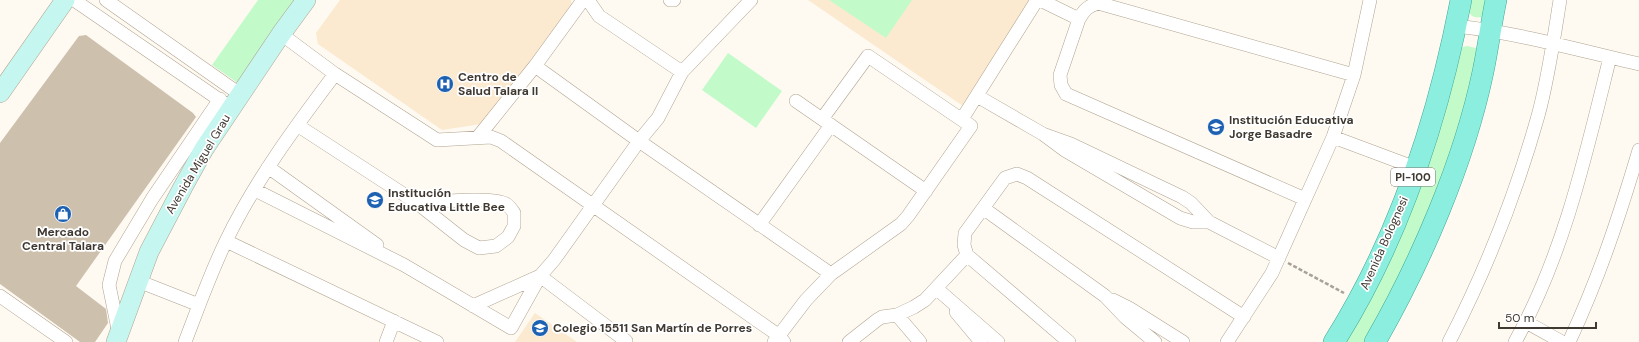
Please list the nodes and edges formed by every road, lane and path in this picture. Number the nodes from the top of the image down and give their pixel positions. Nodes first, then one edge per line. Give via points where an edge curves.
1 (66, 0) edge
2 (74, 0) edge
3 (106, 0) edge
4 (306, 0) edge
5 (583, 0) edge
6 (588, 0) edge
7 (670, 0) edge
8 (674, 0) edge
9 (751, 0) edge
10 (1039, 0) edge
11 (1370, 0) edge
12 (1461, 0) edge
13 (1496, 0) edge
14 (1560, 0) edge
15 (1079, 19) junction
16 (1456, 26) junction
17 (1490, 30) junction
18 (281, 34) junction
19 (1553, 42) junction
20 (1610, 57) junction
21 (1639, 64) edge
22 (535, 66) junction
23 (682, 72) junction
24 (335, 74) junction
25 (1354, 74) junction
26 (0, 93) edge
27 (976, 96) junction
28 (231, 101) junction
29 (796, 101) dead end
30 (962, 119) junction
31 (827, 122) junction
32 (297, 125) junction
33 (1043, 134) junction
34 (478, 137) junction
35 (1333, 137) junction
36 (639, 141) junction
37 (1639, 150) edge
38 (268, 167) junction
39 (1416, 168) junction
40 (255, 190) junction
41 (926, 191) junction
42 (1306, 199) junction
43 (417, 203) junction
44 (593, 206) junction
45 (983, 208) junction
46 (1209, 222) junction
47 (759, 225) junction
48 (226, 241) junction
49 (967, 255) junction
50 (1279, 258) junction
51 (404, 265) junction
52 (831, 274) junction
53 (540, 276) junction
54 (138, 281) junction
55 (937, 289) junction
56 (0, 296) edge
57 (1105, 296) junction
58 (1358, 301) junction
59 (199, 305) junction
60 (472, 306) junction
61 (897, 315) junction
62 (1244, 317) junction
63 (394, 321) junction
64 (1526, 322) junction
65 (118, 338) edge
66 (779, 340) edge
67 (626, 341) edge
68 (66, 342) edge
69 (185, 342) edge
70 (386, 342) edge
71 (436, 342) edge
72 (850, 342) edge
73 (920, 342) edge
74 (981, 342) edge
75 (998, 342) edge
76 (1069, 342) edge
77 (1155, 342) edge
78 (1183, 342) edge
79 (1227, 342) edge
80 (1334, 342) edge
81 (1375, 342) edge
82 (1449, 342) edge
83 (1515, 342) edge
84 (1562, 342) edge
85 (1569, 342) edge

1 - 26 main road
2 - 28 street
3 - 28 street
4 - 18 main road, Avenida Miguel Grau
5 - 22 street
6 - 23 street via 599,16
7 - 8 street
9 - 23 street
10 - 15 street
10 - 27 street
11 - 25 street
12 - 16 main road, Avenida Bolognesi / PI-100
13 - 17 main road, PI-100
14 - 19 street
15 - 25 street via 1083,11 1098,3
15 - 42 street via 1060,75 1061,86 1066,94
16 - 17 street
16 - 39 main road, Avenida Bolognesi / PI-100 via 1432,120
17 - 19 street
17 - 81 main road, PI-100 via 1476,99 1451,180 1416,261
18 - 24 street
18 - 28 main road, Avenida Miguel Grau
19 - 20 street
19 - 82 street via 1538,115 1496,241
20 - 21 street
20 - 64 street via 1568,216 1545,281
22 - 34 street
22 - 36 street
23 - 36 street via 658,118
24 - 32 street
24 - 34 street via 437,140
25 - 35 street
27 - 30 street
27 - 33 street
28 - 54 main road, Avenida Miguel Grau via 182,187 149,252
28 - 65 street via 152,199 115,261 109,285
29 - 31 street
30 - 31 street via 868,56
30 - 41 street via 971,126
31 - 41 street
31 - 47 street
32 - 38 street
32 - 43 street
33 - 46 street via 1071,144 1182,197
33 - 46 street via 1066,151 1180,218 1192,222
34 - 44 street via 491,137 501,141
35 - 39 street
35 - 42 street
36 - 44 street
36 - 47 street
37 - 85 street via 1606,256
38 - 40 street
38 - 51 street
39 - 58 main road, Avenida Bolognesi / PI-100 via 1384,250
40 - 48 street
40 - 51 street
41 - 52 street via 901,224
42 - 50 street
43 - 43 street via 478,248 496,246 508,237 514,226 514,213 507,204 498,200
44 - 53 street
44 - 66 street
45 - 49 street via 965,233 964,245
45 - 57 street
45 - 62 street via 1005,178 1017,174 1027,178
46 - 50 street
47 - 52 street
48 - 59 street
48 - 63 street
49 - 55 street
49 - 76 street
50 - 58 path
50 - 62 street
51 - 60 street
52 - 66 street via 806,300
53 - 60 street
53 - 60 street via 511,328
53 - 67 street
54 - 59 street
54 - 65 main road, Avenida Miguel Grau
55 - 61 street via 925,300
55 - 74 street
55 - 75 street
56 - 68 street
57 - 77 street
57 - 78 street
58 - 80 main road, Avenida Bolognesi / PI-100
59 - 69 street
61 - 72 street via 882,317
61 - 73 street
62 - 79 street
63 - 70 street
63 - 71 street
64 - 83 street
64 - 84 street

